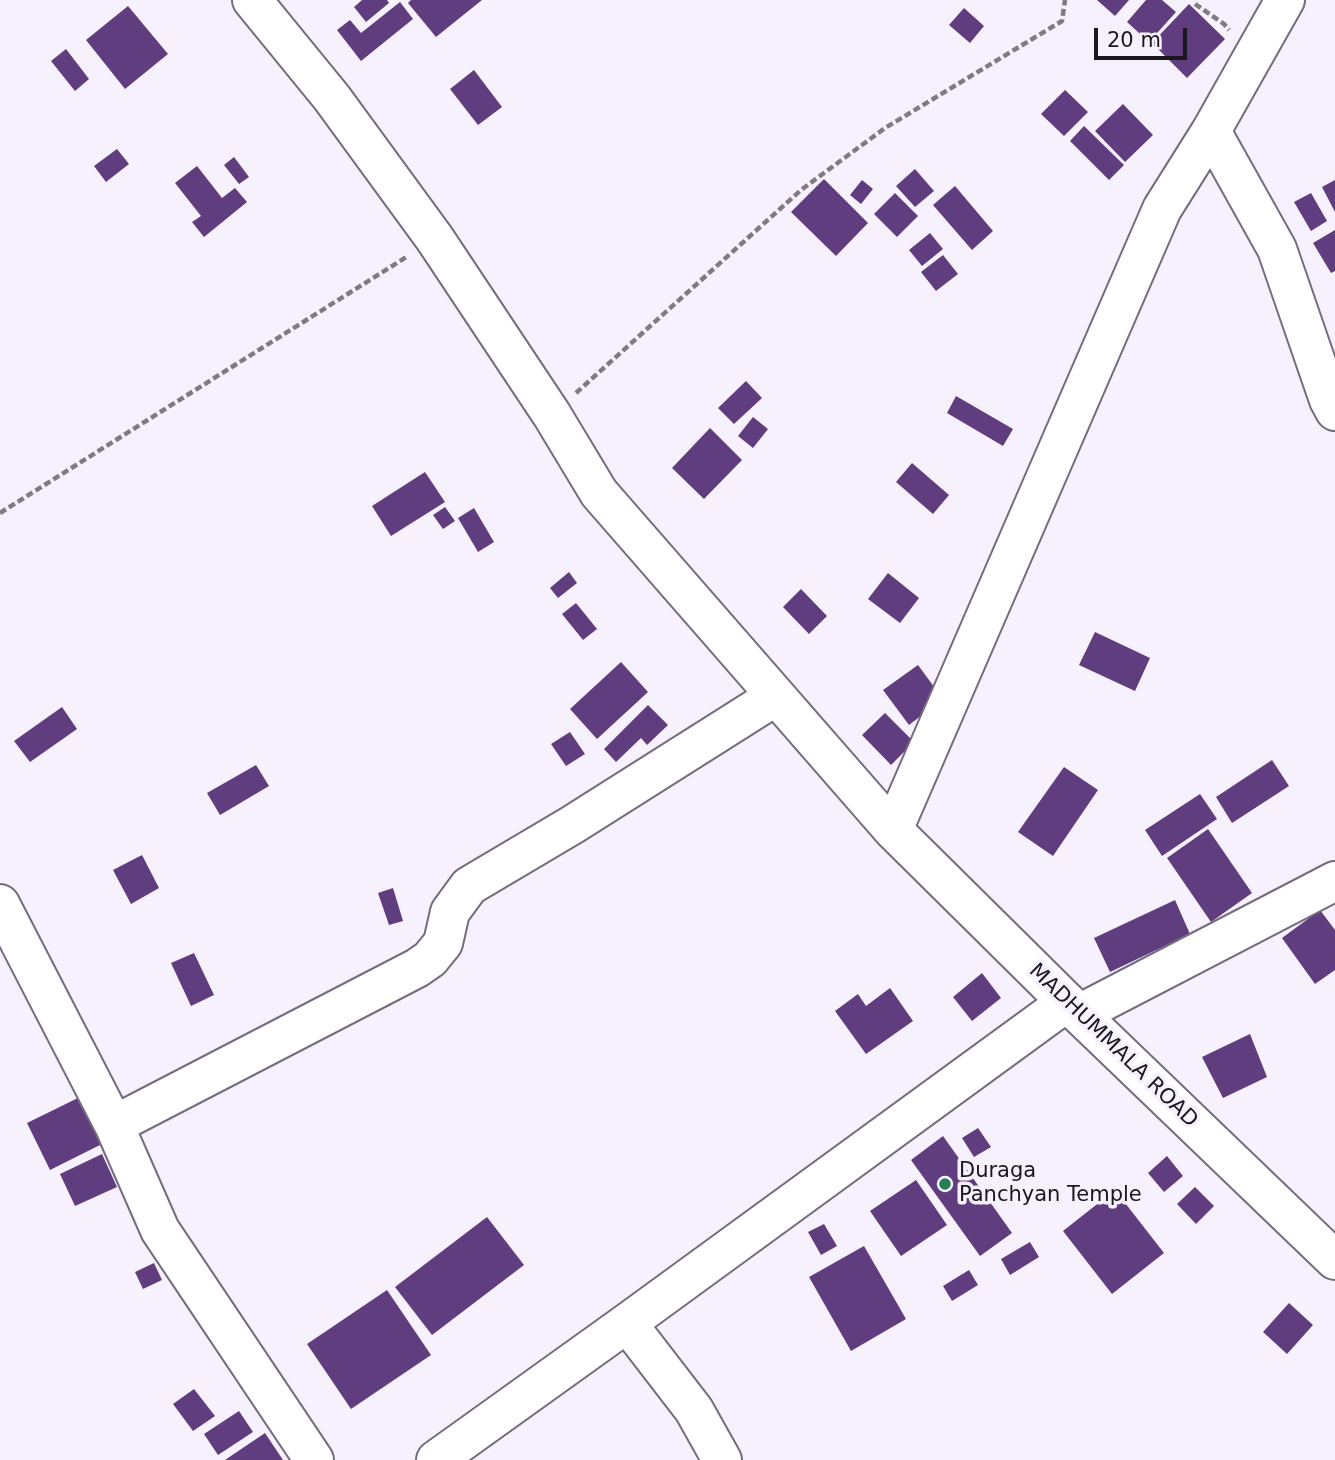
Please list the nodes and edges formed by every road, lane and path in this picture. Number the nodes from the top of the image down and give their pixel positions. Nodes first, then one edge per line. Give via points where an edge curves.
1 (252, 0) edge
2 (1065, 0) edge
3 (1285, 0) edge
4 (1211, 131) junction
5 (435, 239) junction
6 (1335, 411) edge
7 (552, 415) junction
8 (0, 513) edge
9 (776, 696) junction
10 (893, 830) junction
11 (1335, 881) edge
12 (0, 904) edge
13 (1073, 1008) junction
14 (114, 1125) junction
15 (1335, 1260) edge
16 (627, 1323) junction
17 (314, 1460) edge
18 (436, 1460) edge
19 (722, 1460) edge

1 - 5 street, MADHUMMALA ROAD via 332,98
2 - 7 path via 1062,21 885,128 801,190
3 - 4 street
4 - 6 street via 1277,249
4 - 10 street via 1161,209
5 - 7 street, MADHUMMALA ROAD
5 - 8 path
7 - 9 street, MADHUMMALA ROAD via 599,493
9 - 10 street, MADHUMMALA ROAD
9 - 14 street via 469,886 450,912 443,943 417,968
10 - 13 street, MADHUMMALA ROAD
11 - 13 street
12 - 14 street
13 - 15 street, MADHUMMALA ROAD
13 - 16 street
14 - 17 street via 160,1230
16 - 18 street
16 - 19 street via 694,1410

